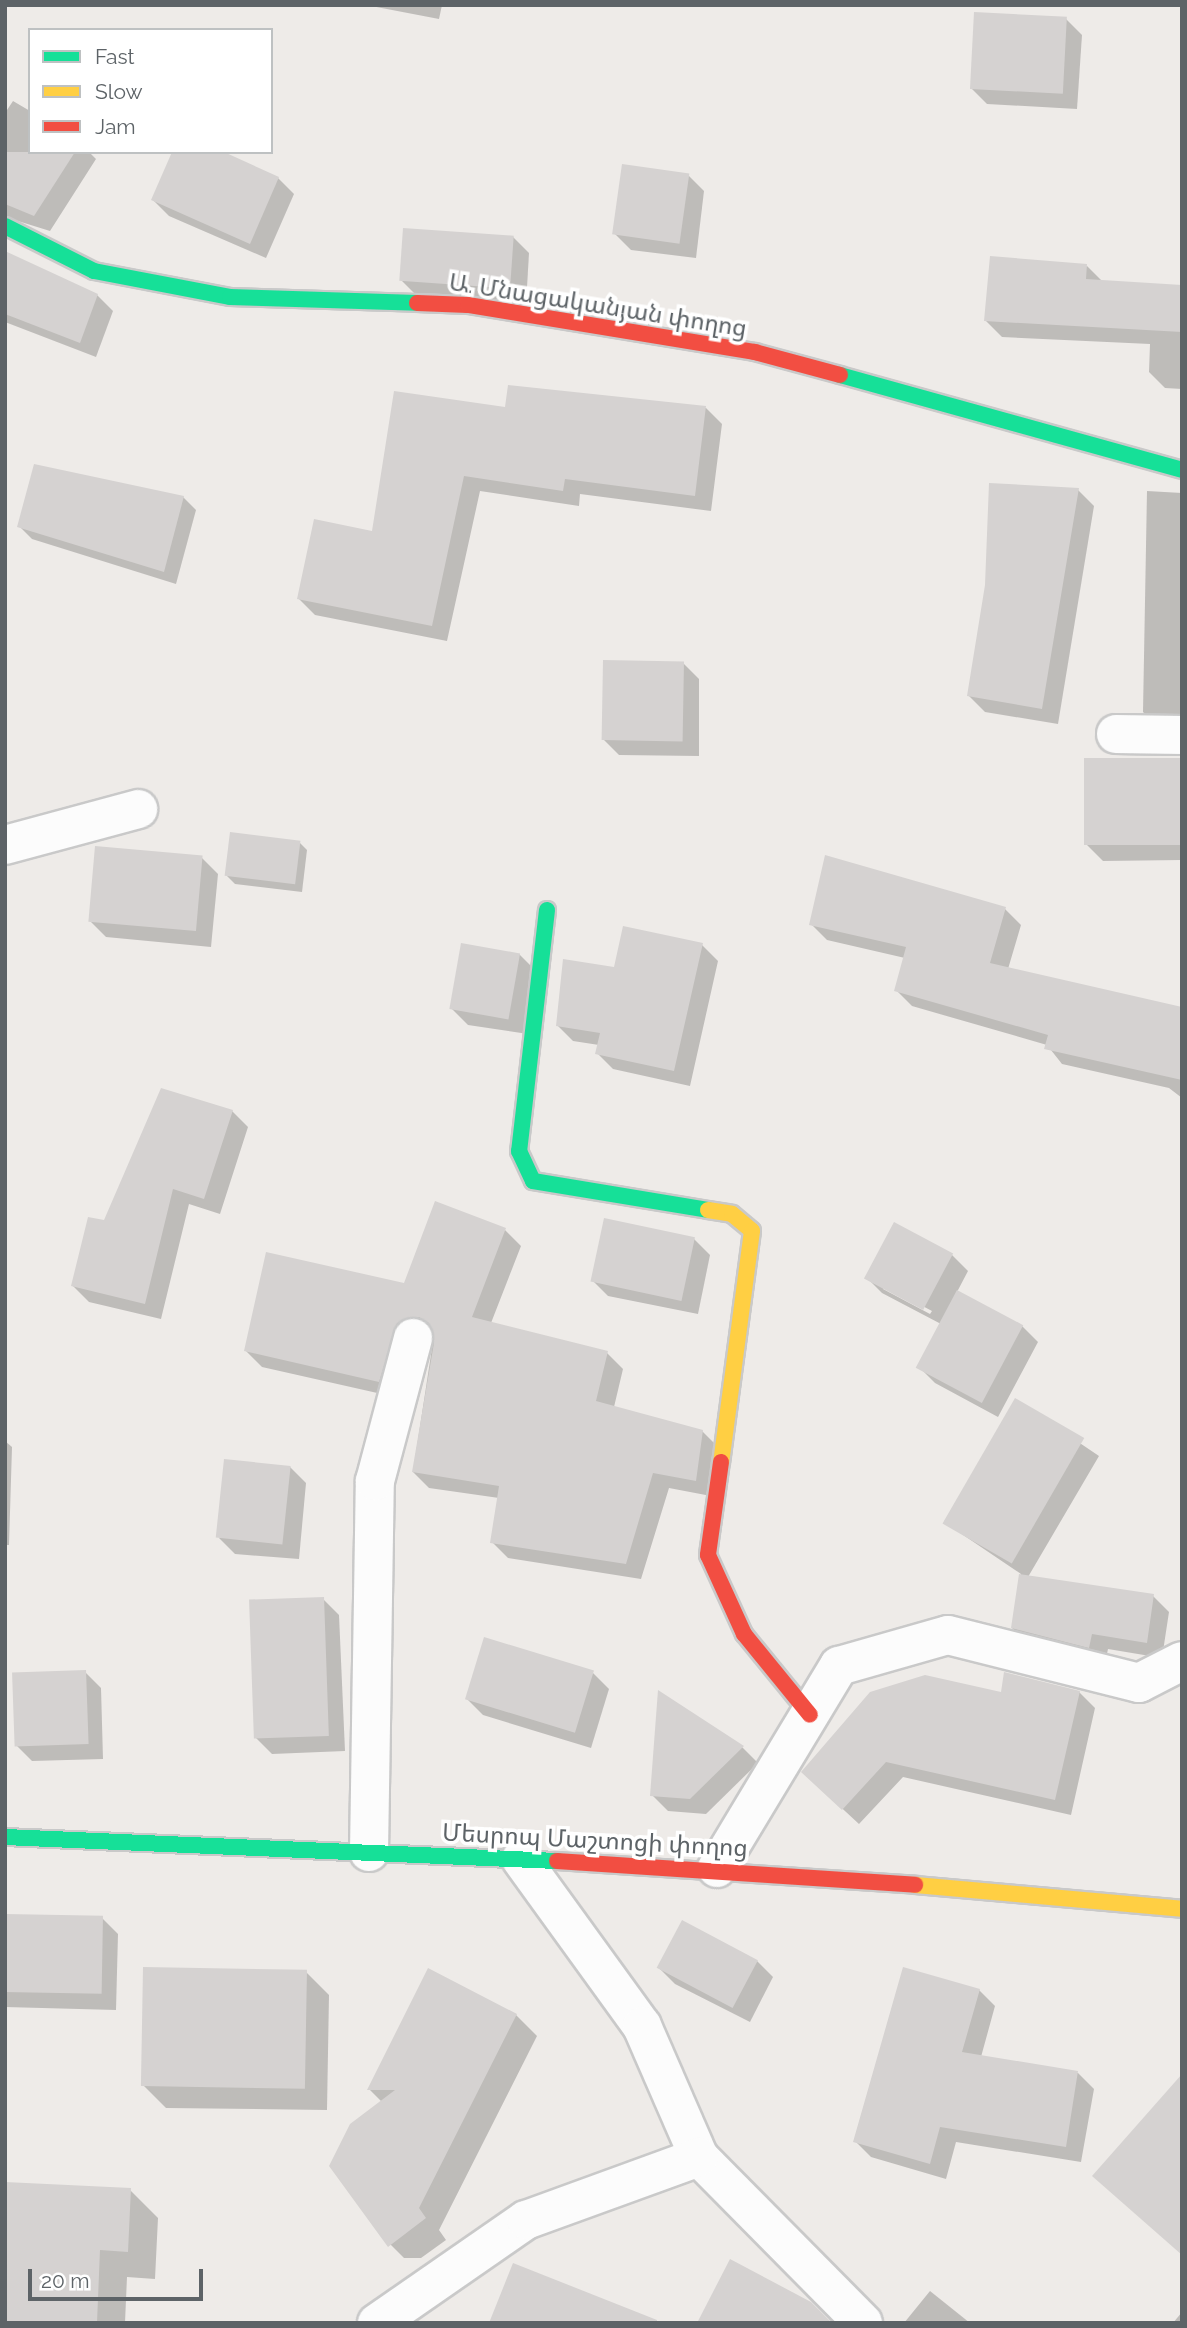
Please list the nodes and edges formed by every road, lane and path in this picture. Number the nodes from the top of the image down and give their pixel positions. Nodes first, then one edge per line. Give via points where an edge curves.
1 (5, 226) edge
2 (1182, 470) edge
3 (1116, 734) dead end
4 (1182, 735) edge
5 (138, 809) dead end
6 (5, 845) edge
7 (547, 910) dead end
8 (413, 1338) dead end
9 (1182, 1661) edge
10 (810, 1715) junction
11 (5, 1837) edge
12 (369, 1852) junction
13 (522, 1859) junction
14 (717, 1868) junction
15 (1182, 1909) edge
16 (699, 2157) junction
17 (377, 2323) edge
18 (863, 2323) edge

1 - 2 street, Ա. Մնացականյան փողոց via 94,271 230,297 468,305 755,352
3 - 4 street
5 - 6 street
7 - 10 street via 519,1151 533,1181 732,1214 752,1231 708,1555 744,1634
8 - 12 street via 375,1481
9 - 10 street via 1139,1683 948,1635 839,1666
10 - 14 street
11 - 12 street, Մեսրոպ Մաշտոցի փողոց
12 - 13 street, Մեսրոպ Մաշտոցի փողոց
13 - 14 street, Մեսրոպ Մաշտոցի փողոց
13 - 16 street via 642,2026
14 - 15 street, Մեսրոպ Մաշտոցի փողոց
16 - 17 street via 526,2220
16 - 18 street

